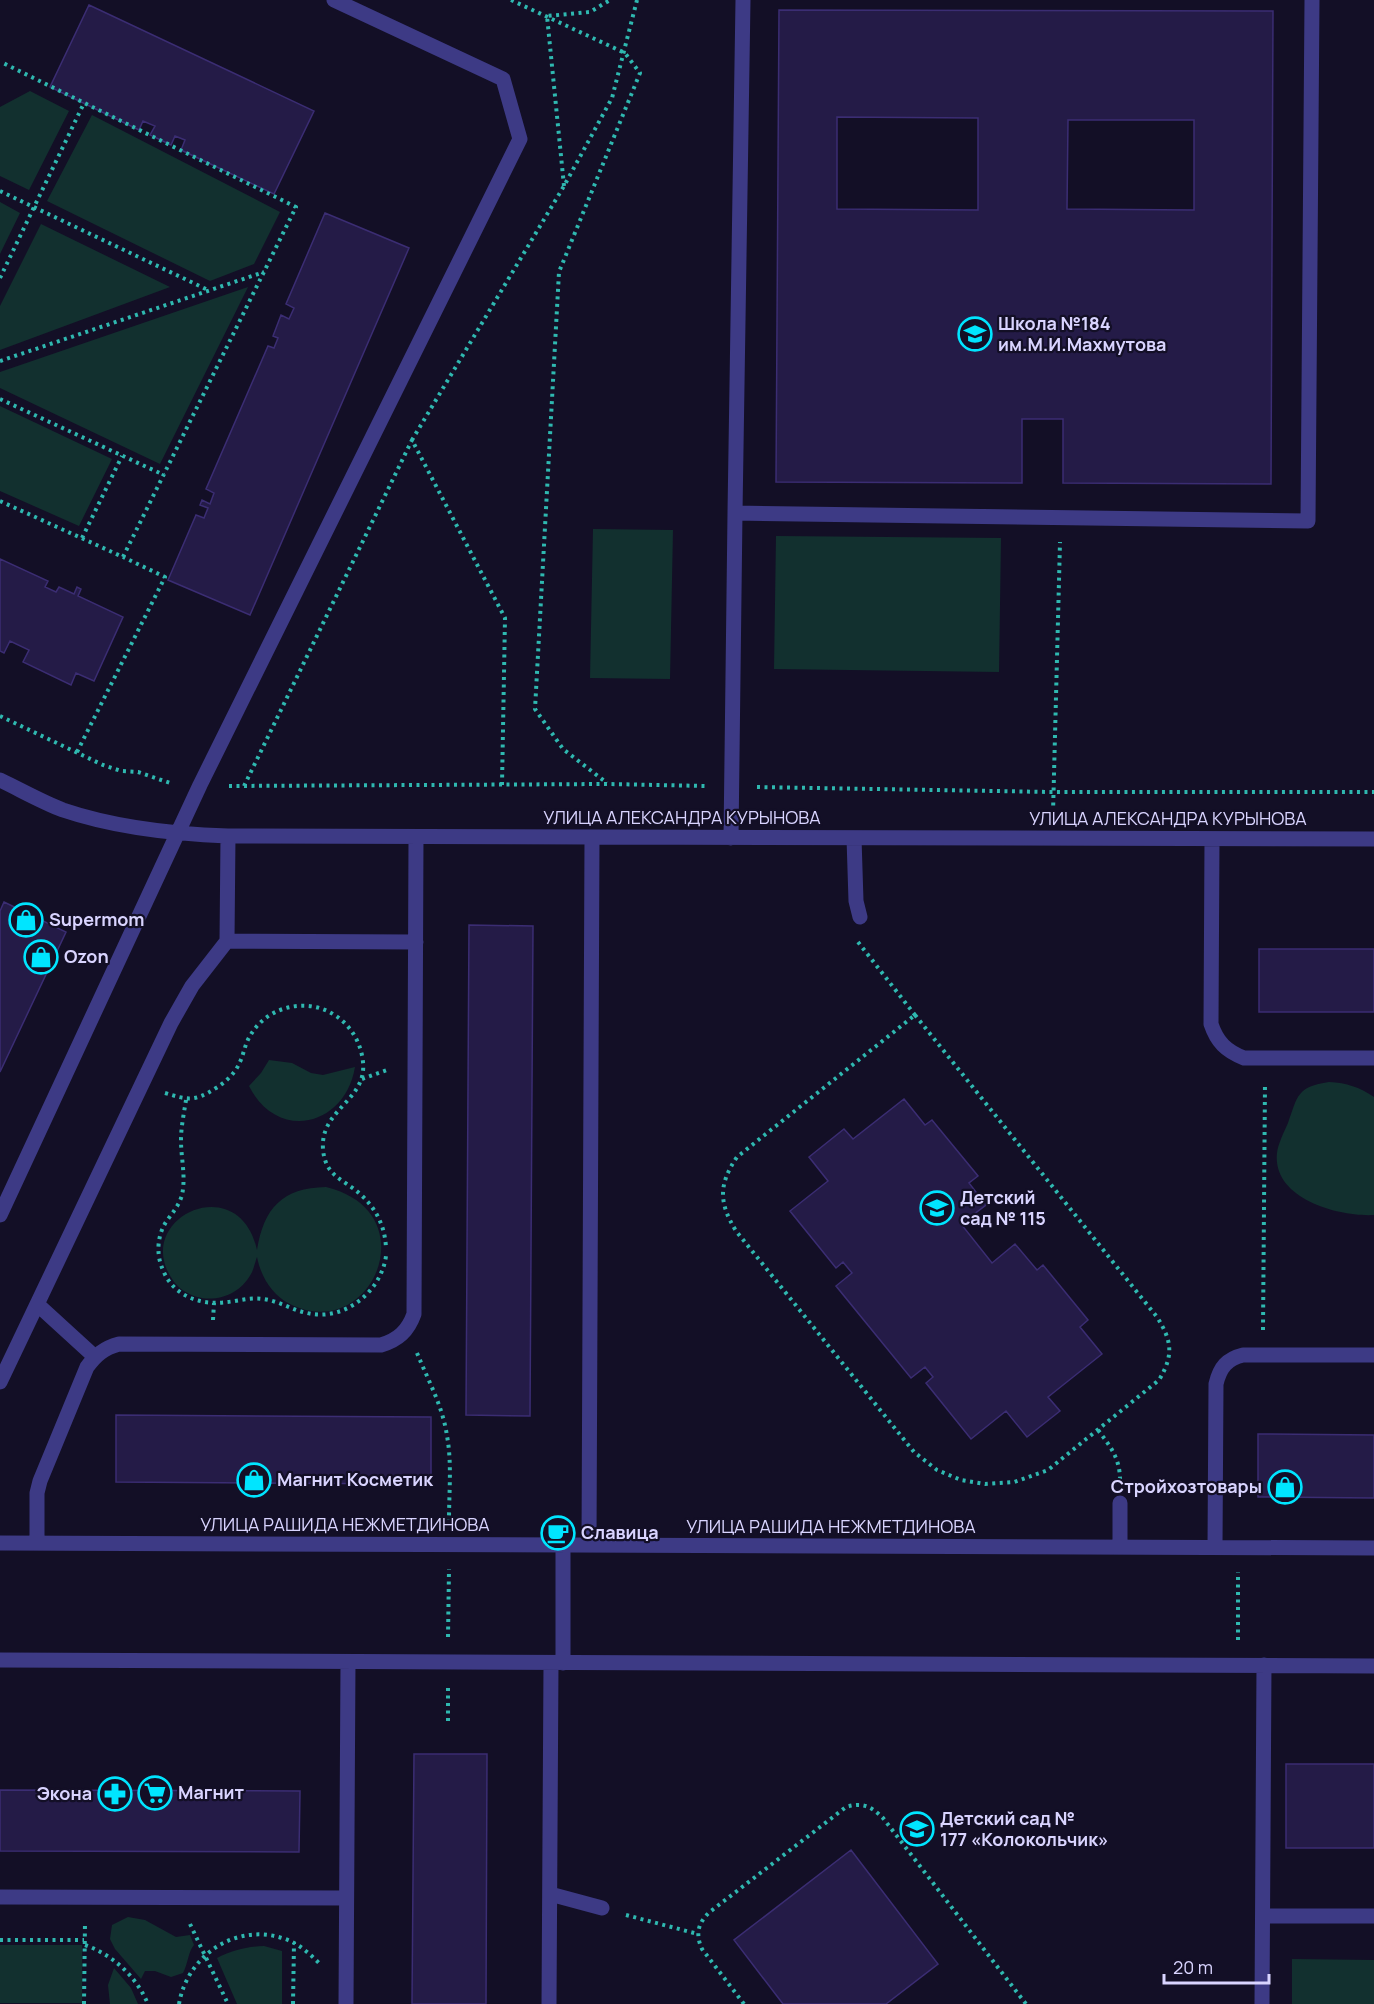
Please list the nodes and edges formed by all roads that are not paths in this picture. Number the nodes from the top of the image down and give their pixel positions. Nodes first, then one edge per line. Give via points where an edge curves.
1 (334, 0) edge
2 (743, 0) edge
3 (1312, 0) edge
4 (735, 513) junction
5 (0, 780) edge
6 (178, 834) junction
7 (228, 836) junction
8 (416, 837) junction
9 (592, 837) junction
10 (731, 837) junction
11 (854, 838) junction
12 (1212, 839) junction
13 (1374, 839) edge
14 (860, 917) road end
15 (228, 941) junction
16 (416, 942) junction
17 (1374, 1058) edge
18 (0, 1215) edge
19 (37, 1304) junction
20 (1374, 1355) edge
21 (95, 1357) junction
22 (0, 1382) edge
23 (1120, 1503) road end
24 (0, 1543) edge
25 (37, 1543) junction
26 (563, 1545) junction
27 (589, 1545) junction
28 (1120, 1547) junction
29 (1215, 1547) junction
30 (1374, 1548) edge
31 (0, 1660) edge
32 (348, 1662) junction
33 (557, 1663) junction
34 (1264, 1665) junction
35 (1374, 1666) edge
36 (550, 1894) junction
37 (0, 1897) edge
38 (346, 1898) junction
39 (602, 1908) road end
40 (1263, 1916) junction
41 (1374, 1917) edge
42 (346, 2003) edge
43 (549, 2004) edge
44 (1262, 2004) edge

1 - 6 street via 503,79 520,139
2 - 4 street
3 - 4 street via 1308,521
4 - 10 street
5 - 6 street, УЛИЦА АЛЕКСАНДРА КУРЫНОВА via 62,810
6 - 7 street, УЛИЦА АЛЕКСАНДРА КУРЫНОВА
6 - 18 street
7 - 8 street, УЛИЦА АЛЕКСАНДРА КУРЫНОВА
7 - 15 street
8 - 9 street, УЛИЦА АЛЕКСАНДРА КУРЫНОВА
8 - 16 street
9 - 10 street, УЛИЦА АЛЕКСАНДРА КУРЫНОВА
9 - 27 street
10 - 11 street, УЛИЦА АЛЕКСАНДРА КУРЫНОВА
11 - 12 street, УЛИЦА АЛЕКСАНДРА КУРЫНОВА
11 - 14 street
12 - 13 street, УЛИЦА АЛЕКСАНДРА КУРЫНОВА
12 - 17 street via 1211,1024 1215,1036 1231,1053 1244,1058
15 - 16 street
15 - 19 street via 181,1004
16 - 21 street via 414,1314 407,1330 381,1345 119,1344
19 - 21 street
19 - 22 street
20 - 29 street via 1243,1355 1225,1363 1216,1384
21 - 25 street via 40,1481
23 - 28 street
24 - 25 street, УЛИЦА РАШИДА НЕЖМЕТДИНОВА
25 - 26 street, УЛИЦА РАШИДА НЕЖМЕТДИНОВА
26 - 27 street, УЛИЦА РАШИДА НЕЖМЕТДИНОВА
26 - 33 street
27 - 28 street, УЛИЦА РАШИДА НЕЖМЕТДИНОВА
28 - 29 street, УЛИЦА РАШИДА НЕЖМЕТДИНОВА
29 - 30 street, УЛИЦА РАШИДА НЕЖМЕТДИНОВА
31 - 32 street
32 - 33 street
32 - 38 street
33 - 34 street
33 - 36 street
34 - 35 street
34 - 40 street
36 - 39 street
36 - 43 street
37 - 38 street
38 - 42 street
40 - 41 street
40 - 44 street

